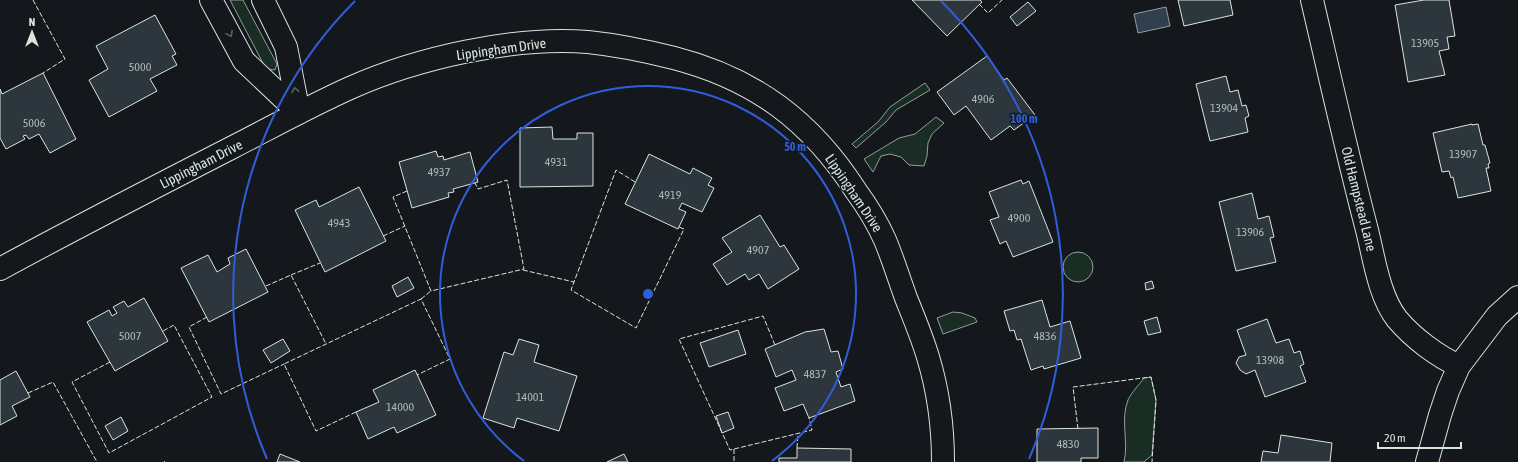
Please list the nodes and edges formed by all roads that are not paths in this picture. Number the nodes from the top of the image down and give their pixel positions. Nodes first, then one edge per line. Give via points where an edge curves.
1 (211, 0) edge
2 (263, 0) edge
3 (1312, 0) edge
4 (300, 113) junction
5 (0, 269) edge
6 (1518, 297) edge
7 (1459, 366) junction
8 (943, 462) edge
9 (1427, 462) edge

1 -> 4 street via 244,61
4 -> 2 street via 286,47
3 - 7 street, Old Hampstead Lane via 1384,297 1397,318 1409,330 1441,358
4 - 5 street, Lippingham Drive
4 - 8 street, Lippingham Drive via 353,87 411,66 471,50 533,42 587,42 640,49 692,62 742,82 780,107 814,136 843,171 871,213 885,240 928,358 939,407
6 - 7 street via 1497,316
7 - 9 street via 1440,415

